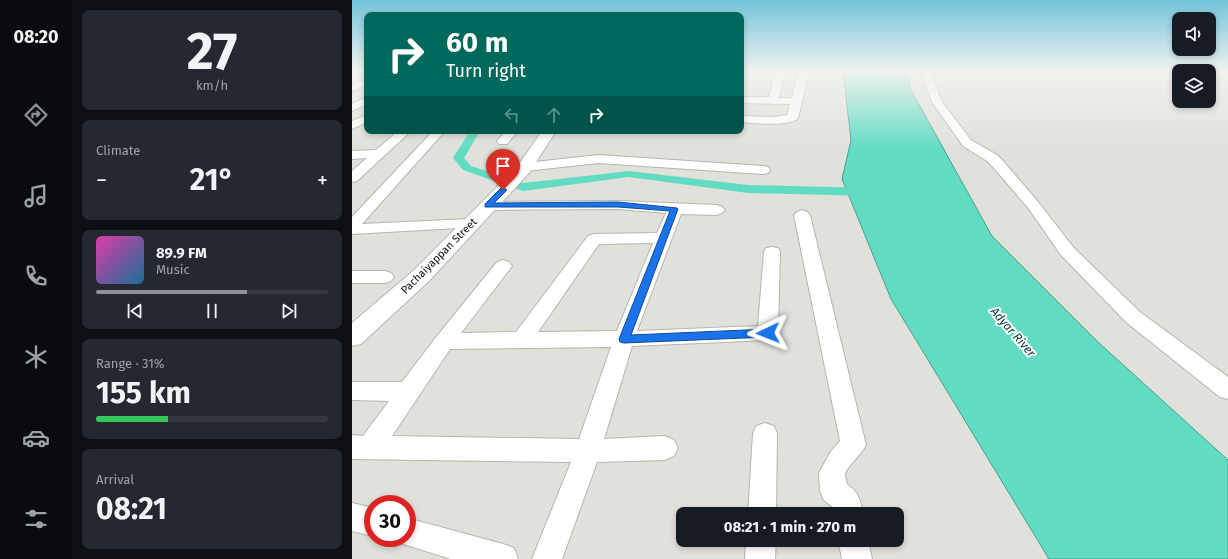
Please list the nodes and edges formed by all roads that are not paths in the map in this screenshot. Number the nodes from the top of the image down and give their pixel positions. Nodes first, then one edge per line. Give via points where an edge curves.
1 (353, 97) edge
2 (774, 97) edge
3 (798, 97) edge
4 (935, 97) edge
5 (364, 98) edge
6 (364, 99) edge
7 (744, 100) edge
8 (773, 101) junction
9 (797, 101) junction
10 (352, 108) edge
11 (744, 119) edge
12 (364, 120) edge
13 (352, 126) edge
14 (402, 134) edge
15 (436, 134) edge
16 (509, 134) edge
17 (547, 134) edge
18 (503, 140) dead end
19 (379, 154) junction
20 (352, 155) edge
21 (524, 168) junction
22 (763, 170) dead end
23 (352, 178) edge
24 (491, 203) junction
25 (675, 209) junction
26 (718, 210) dead end
27 (802, 215) dead end
28 (470, 224) junction
29 (352, 227) edge
30 (664, 238) junction
31 (772, 252) dead end
32 (503, 266) dead end
33 (352, 277) edge
34 (385, 277) dead end
35 (353, 336) edge
36 (522, 339) junction
37 (624, 339) junction
38 (444, 341) junction
39 (1228, 390) edge
40 (352, 391) edge
41 (408, 392) junction
42 (764, 434) dead end
43 (361, 447) edge
44 (665, 448) dead end
45 (588, 451) junction
46 (762, 507) edge
47 (848, 507) edge
48 (352, 516) edge
49 (364, 519) edge
50 (416, 535) edge
51 (761, 547) edge
52 (854, 547) edge
53 (503, 559) edge
54 (547, 559) edge
55 (760, 559) edge
56 (857, 559) edge

1 - 5 street
2 - 8 street
3 - 9 street
4 - 39 street via 967,143 999,165 1067,250 1133,317
6 - 10 street
7 - 8 street
8 - 9 street
9 - 11 street via 792,118
12 - 13 street
14 - 19 street
15 - 29 street
16 - 18 street
17 - 21 main road, Pachaiyappan Street
19 - 20 street
19 - 23 street
21 - 22 street via 599,159
21 - 24 main road, Pachaiyappan Street
24 - 25 street via 618,205
24 - 28 main road, Pachaiyappan Street
25 - 26 street
25 - 30 street
27 - 47 street via 853,445 832,473 834,491 847,500
28 - 29 street
28 - 35 main road, Pachaiyappan Street via 421,276
30 - 36 street via 594,239
30 - 37 street
31 - 37 street via 768,333
32 - 38 street
33 - 34 street
36 - 37 street
36 - 38 street
37 - 45 street
38 - 41 street
40 - 41 street
41 - 43 street
42 - 46 street
43 - 45 street
44 - 45 street
45 - 54 street
48 - 49 street
50 - 53 street
51 - 55 street
52 - 56 street

